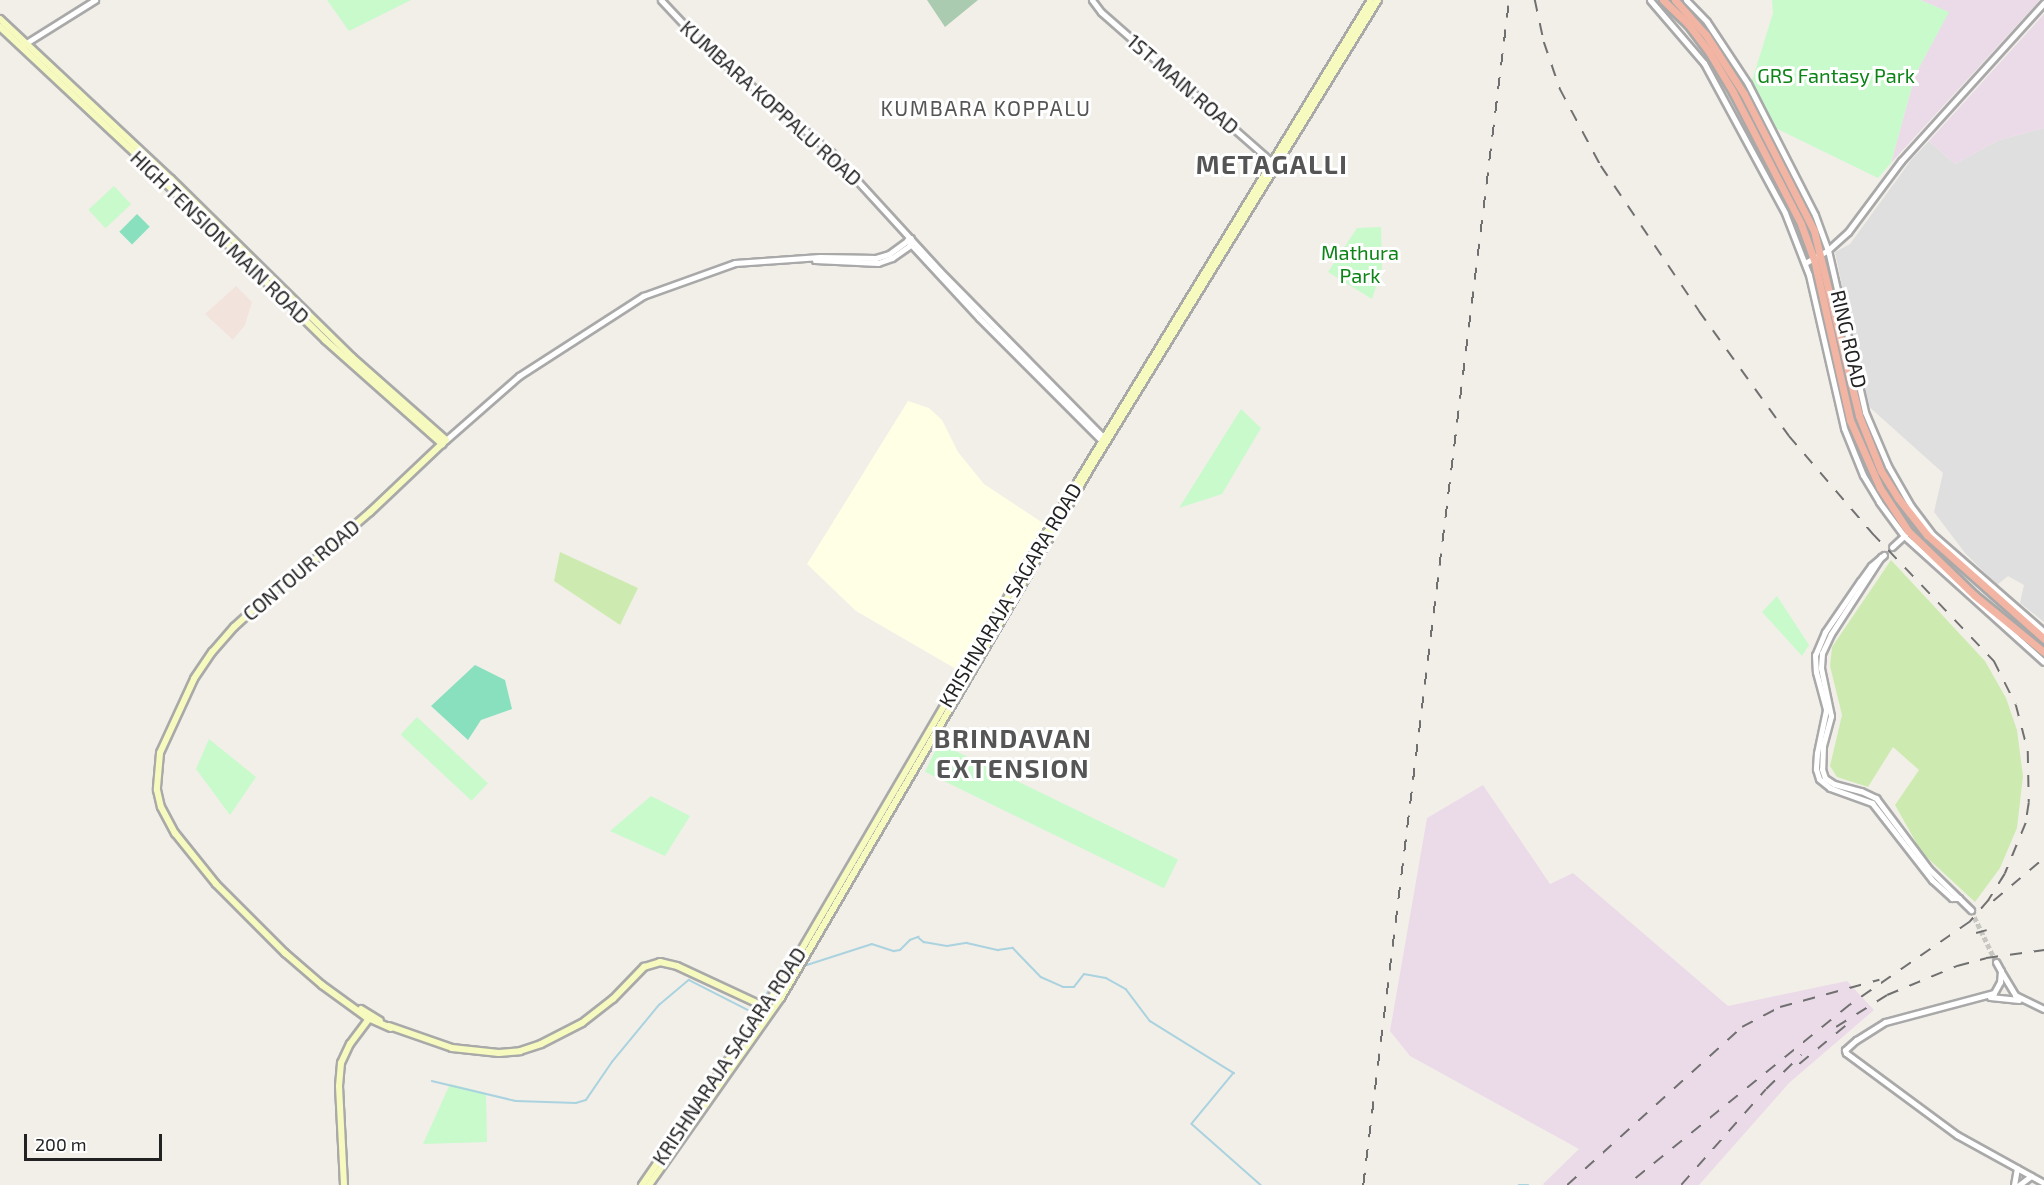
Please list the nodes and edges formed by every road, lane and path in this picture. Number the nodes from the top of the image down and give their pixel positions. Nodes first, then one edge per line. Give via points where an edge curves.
1 (95, 0) edge
2 (661, 0) edge
3 (1092, 0) edge
4 (1371, 0) edge
5 (1378, 0) edge
6 (1650, 0) edge
7 (1663, 0) edge
8 (1675, 0) edge
9 (1686, 0) edge
10 (2044, 3) edge
11 (0, 19) edge
12 (0, 27) edge
13 (23, 45) junction
14 (1274, 164) junction
15 (911, 242) junction
16 (1825, 252) junction
17 (1814, 259) junction
18 (1805, 263) junction
19 (1104, 441) junction
20 (444, 442) junction
21 (1906, 534) junction
22 (1892, 547) dead end
23 (1883, 556) dead end
24 (2044, 632) edge
25 (2044, 639) edge
26 (2044, 652) edge
27 (2044, 662) edge
28 (1971, 910) tunnel mouth
29 (1996, 962) tunnel mouth
30 (2001, 971) junction
31 (1982, 998) junction
32 (2023, 1001) junction
33 (765, 1007) junction
34 (2044, 1009) edge
35 (369, 1016) junction
36 (2017, 1168) junction
37 (2031, 1176) junction
38 (2044, 1183) edge
39 (344, 1185) edge
40 (642, 1185) edge
41 (649, 1185) edge
42 (2014, 1185) edge
43 (2019, 1185) edge

1 - 13 street
2 - 15 street, KUMBARA KOPPALU ROAD via 706,48 831,152
3 - 14 street, 1ST MAIN ROAD
4 - 14 main road, KRISHNARAJA SAGARA ROAD
5 - 14 main road, KRISHNARAJA SAGARA ROAD
6 - 18 street via 1691,45 1719,87 1785,213
7 - 17 highway, RING ROAD via 1688,24 1733,92 1801,224
8 - 16 highway, RING ROAD via 1706,35 1743,94
9 - 16 street via 1707,22 1748,84 1815,215
10 - 16 street via 1901,161 1862,216
11 - 13 main road
12 - 13 main road, HIGH TENSION MAIN ROAD
13 - 20 main road, HIGH TENSION MAIN ROAD via 325,340
14 - 19 main road, KRISHNARAJA SAGARA ROAD
15 - 19 street, KUMBARA KOPPALU ROAD
15 - 20 street, CONTOUR ROAD via 880,257 735,263 636,299 519,376
16 - 17 street
16 - 24 street via 1864,412 1911,506 1933,535
16 - 25 highway, RING ROAD via 1859,416 1881,471 1927,535
17 - 18 street
17 - 21 highway, RING ROAD via 1850,420 1880,488
18 - 21 street via 1844,428 1863,475
19 - 33 main road, KRISHNARAJA SAGARA ROAD via 928,730 799,962
20 - 35 main road, CONTOUR ROAD via 370,512 234,627 194,679 160,753 157,790 161,807 216,884 285,953
21 - 22 street
21 - 26 highway, RING ROAD
21 - 27 street
23 - 28 street via 1848,598 1815,655 1826,710 1816,769 1819,779 1830,788 1872,803 1926,873 1945,893 1959,898
29 - 30 street
30 - 31 street via 1994,993
30 - 32 street via 2011,990
31 - 32 street via 2000,996
31 - 36 street via 1885,1022 1845,1050 1957,1135
32 - 34 street
33 - 35 main road, CONTOUR ROAD via 677,966 660,962 644,967 582,1023 520,1051 452,1048 391,1028
33 - 40 main road, KRISHNARAJA SAGARA ROAD
33 - 41 main road, KRISHNARAJA SAGARA ROAD
35 - 39 main road via 342,1058 339,1086
36 - 37 street
36 - 42 street
37 - 38 street
37 - 43 street

